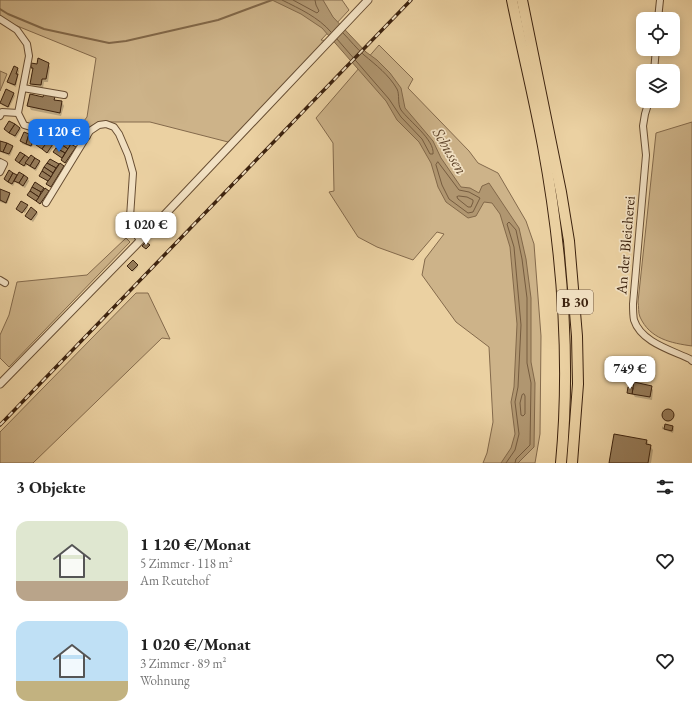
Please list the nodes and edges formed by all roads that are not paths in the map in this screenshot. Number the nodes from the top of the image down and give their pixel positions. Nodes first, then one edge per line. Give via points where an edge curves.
1 (368, 0) edge
2 (512, 0) edge
3 (522, 0) edge
4 (660, 0) edge
5 (659, 12) edge
6 (0, 19) edge
7 (24, 88) junction
8 (64, 95) dead end
9 (647, 108) edge
10 (18, 113) junction
11 (0, 116) edge
12 (87, 136) junction
13 (0, 162) edge
14 (0, 172) edge
15 (46, 204) dead end
16 (140, 240) junction
17 (692, 361) edge
18 (0, 384) edge
19 (561, 463) edge
20 (572, 463) edge

1 - 16 street
2 - 19 highway, B 30 via 543,145 562,285 566,385
3 - 20 highway, B 30 via 569,241 578,360
4 - 5 street
6 - 7 street via 17,30 26,44 29,56
7 - 8 street
7 - 10 street
9 - 17 street, An der Bleicherei via 643,126 646,155 632,304 634,320 648,339
10 - 11 street via 2,112
10 - 12 street via 24,125 43,131
12 - 15 street
12 - 16 street via 90,131 106,124 114,127 119,134 133,173 130,217
13 - 14 street via 4,164
16 - 18 street

